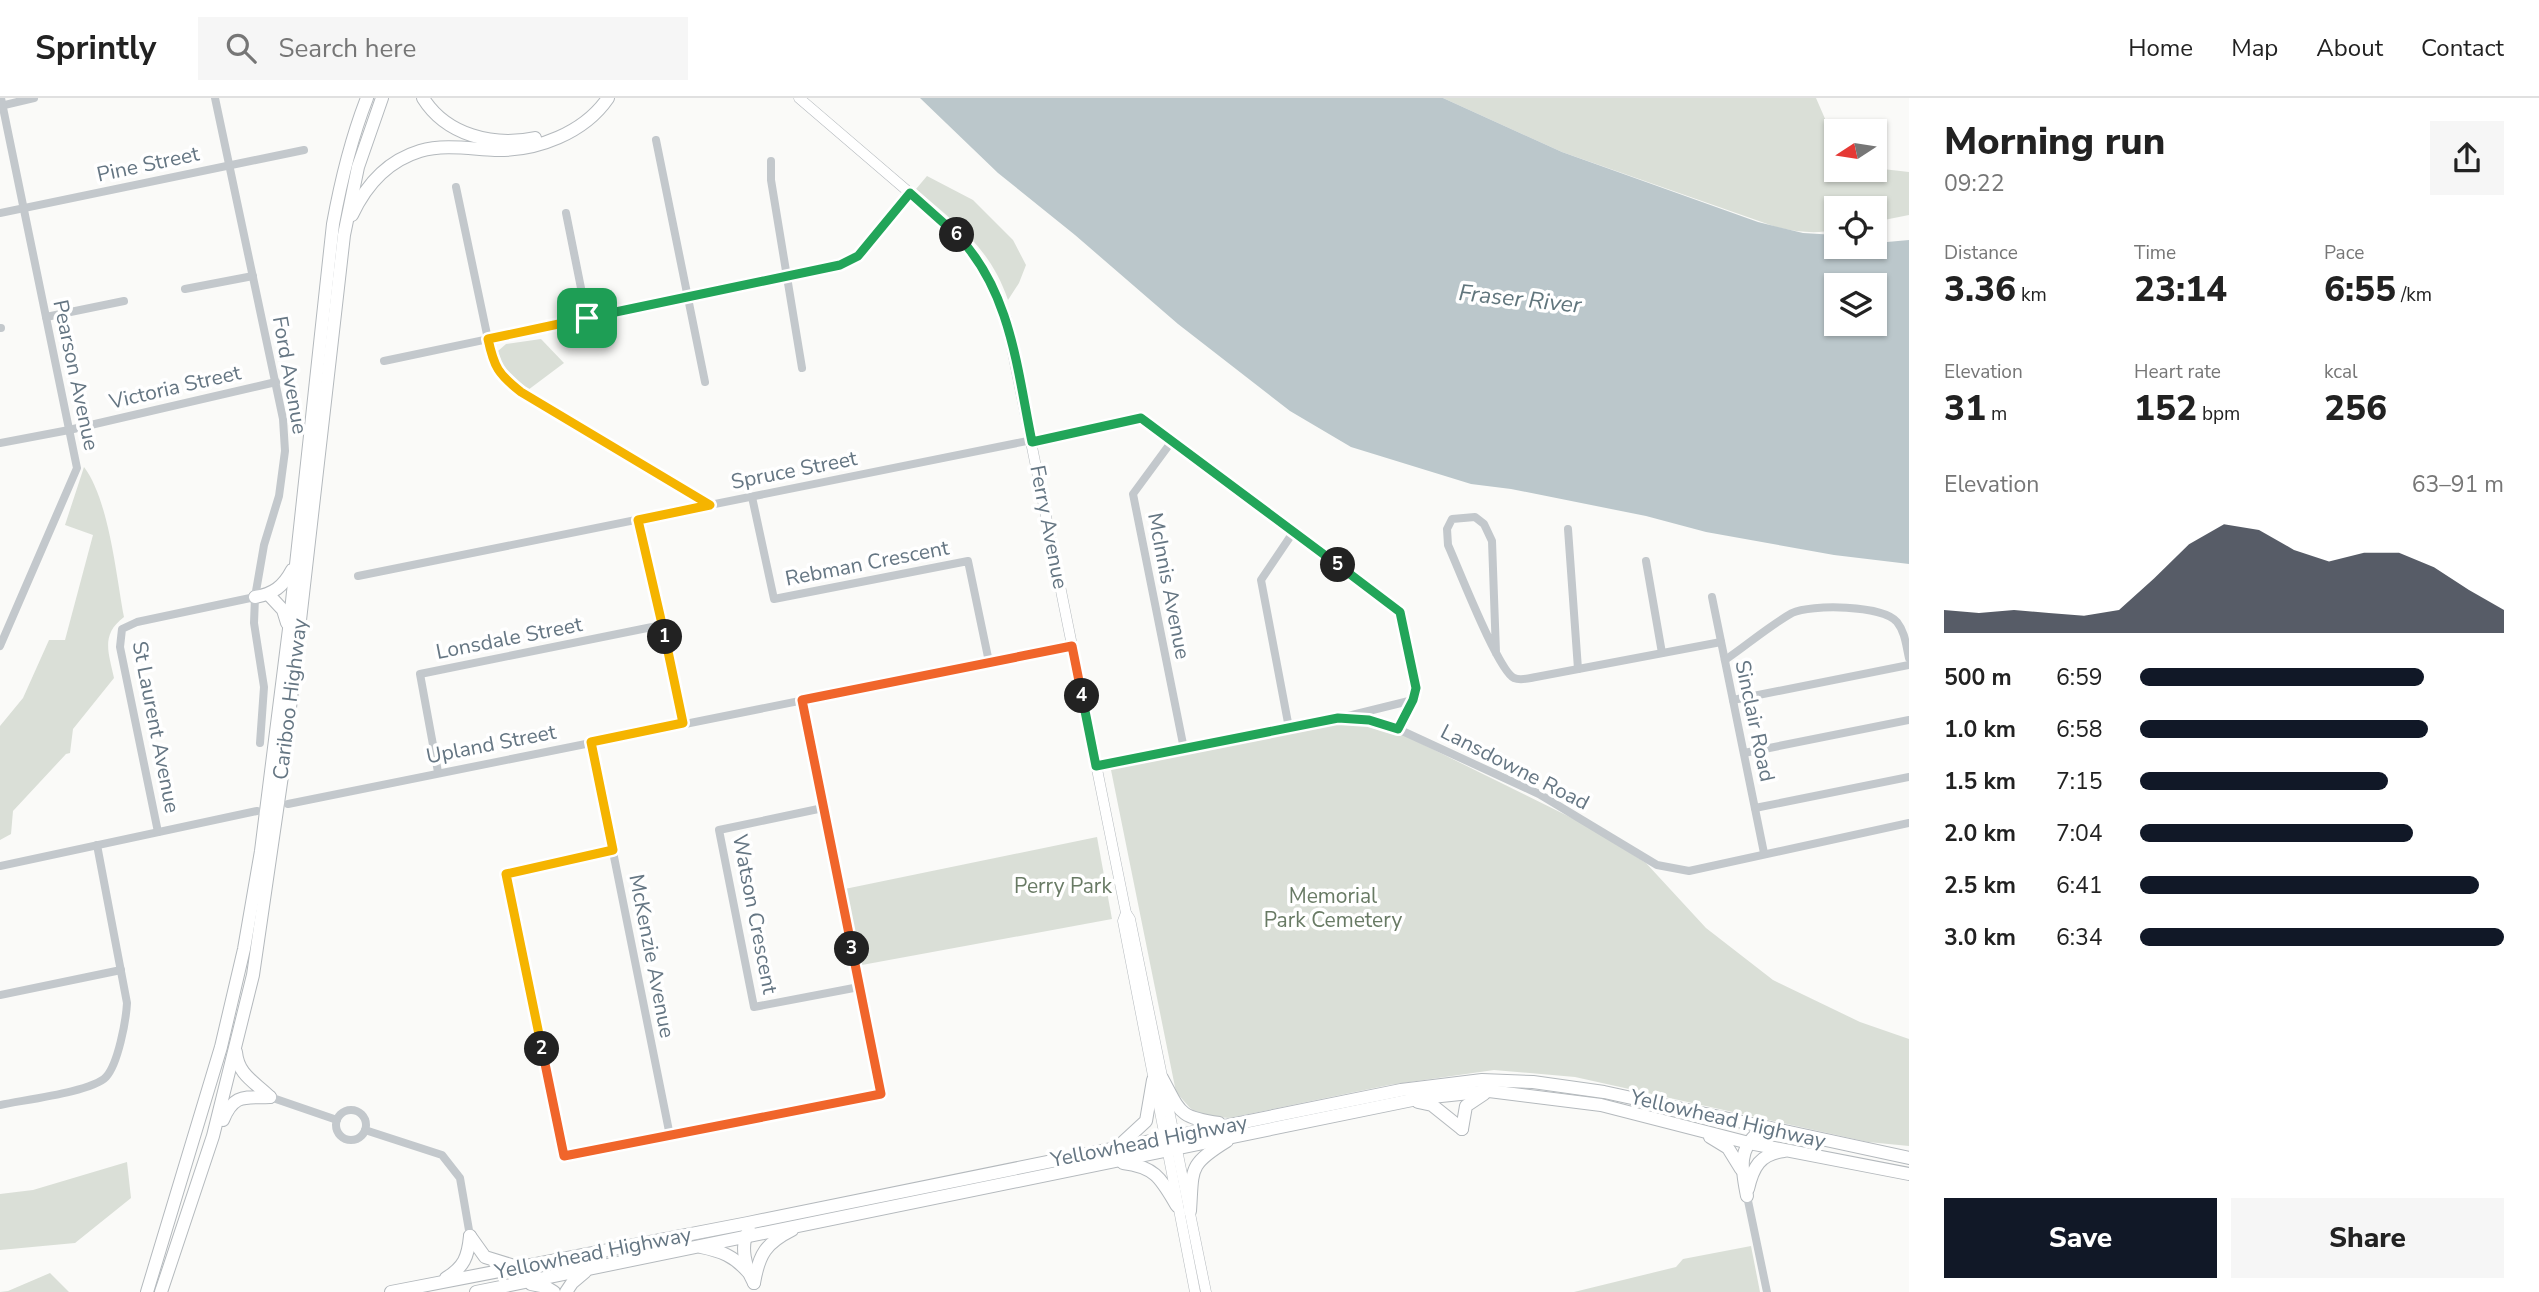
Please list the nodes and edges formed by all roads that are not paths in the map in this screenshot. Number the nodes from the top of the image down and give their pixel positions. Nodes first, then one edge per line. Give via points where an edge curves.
1 (34, 98) edge
2 (215, 98) edge
3 (360, 98) edge
4 (367, 98) edge
5 (382, 98) edge
6 (423, 98) edge
7 (599, 98) edge
8 (608, 98) edge
9 (799, 98) edge
10 (1, 103) edge
11 (353, 135) junction
12 (656, 140) dead end
13 (304, 150) dead end
14 (771, 161) dead end
15 (229, 165) junction
16 (456, 187) dead end
17 (910, 193) junction
18 (24, 208) junction
19 (0, 213) edge
20 (566, 213) dead end
21 (344, 235) junction
22 (788, 275) junction
23 (253, 276) junction
24 (185, 289) dead end
25 (688, 297) junction
26 (124, 301) dead end
27 (46, 317) junction
28 (587, 318) junction
29 (488, 339) junction
30 (384, 361) dead end
31 (802, 368) dead end
32 (276, 382) junction
33 (705, 382) dead end
34 (69, 430) junction
35 (1172, 441) junction
36 (1032, 442) junction
37 (0, 443) edge
38 (752, 497) junction
39 (710, 505) junction
40 (638, 520) junction
41 (1568, 529) dead end
42 (1294, 531) junction
43 (1646, 561) dead end
44 (295, 564) junction
45 (358, 576) dead end
46 (269, 594) junction
47 (255, 597) junction
48 (1712, 597) dead end
49 (662, 625) junction
50 (289, 629) junction
51 (1721, 642) junction
52 (0, 646) edge
53 (1072, 646) junction
54 (1496, 653) junction
55 (1662, 653) junction
56 (1909, 658) edge
57 (1725, 660) junction
58 (989, 662) junction
59 (1909, 665) edge
60 (1578, 669) junction
61 (802, 700) junction
62 (1413, 700) junction
63 (1733, 700) junction
64 (1338, 718) junction
65 (1909, 720) edge
66 (683, 723) junction
67 (1289, 728) junction
68 (1398, 729) junction
69 (591, 742) junction
70 (260, 743) dead end
71 (1184, 748) junction
72 (1744, 753) junction
73 (1096, 766) junction
74 (438, 772) junction
75 (1909, 777) edge
76 (288, 804) dead end
77 (823, 808) junction
78 (1755, 808) junction
79 (257, 811) dead end
80 (1909, 823) edge
81 (158, 832) junction
82 (97, 845) junction
83 (613, 850) junction
84 (1764, 853) junction
85 (0, 866) edge
86 (121, 970) junction
87 (859, 988) junction
88 (0, 995) edge
89 (236, 1044) junction
90 (221, 1046) junction
91 (1158, 1079) junction
92 (228, 1080) junction
93 (1489, 1091) junction
94 (255, 1096) junction
95 (270, 1097) junction
96 (1414, 1101) junction
97 (0, 1105) edge
98 (337, 1120) junction
99 (1694, 1129) junction
100 (365, 1130) junction
101 (1232, 1130) junction
102 (1774, 1130) junction
103 (214, 1136) junction
104 (670, 1136) junction
105 (1170, 1143) junction
106 (1749, 1143) junction
107 (1118, 1146) junction
108 (1795, 1150) junction
109 (1909, 1158) edge
110 (1112, 1162) junction
111 (1743, 1172) junction
112 (1909, 1174) edge
113 (1747, 1196) junction
114 (1177, 1206) junction
115 (1190, 1211) junction
116 (783, 1216) junction
117 (803, 1224) junction
118 (746, 1235) junction
119 (470, 1236) junction
120 (694, 1246) junction
121 (522, 1266) junction
122 (587, 1271) junction
123 (439, 1283) junction
124 (520, 1283) junction
125 (753, 1283) edge
126 (147, 1292) edge
127 (160, 1292) edge
128 (391, 1292) edge
129 (476, 1292) edge
130 (554, 1292) edge
131 (566, 1292) edge
132 (1195, 1292) edge
133 (1206, 1292) edge
134 (1767, 1292) edge

1 - 10 street
2 - 15 street, Ford Avenue
3 - 11 highway
4 - 11 highway, Cariboo Highway
5 - 21 highway, Cariboo Highway via 358,167
6 - 7 highway via 443,122 460,131 523,141 552,132
8 - 21 highway via 575,129 539,145 498,150 436,148 403,158 386,168 363,194
9 - 17 main road, Ferry Avenue
10 - 18 street, Pearson Avenue
11 - 44 highway, Cariboo Highway via 333,224
12 - 25 street
13 - 15 street, Pine Street
14 - 22 street
15 - 18 street, Pine Street
15 - 23 street, Ford Avenue
16 - 29 street
17 - 22 street via 858,256 840,265
17 - 36 main road, Ferry Avenue via 970,249 994,288 1006,318
18 - 19 street, Pine Street
18 - 27 street, Pearson Avenue
20 - 28 street
21 - 89 highway, Cariboo Highway via 272,852 253,975
22 - 25 street
22 - 31 street
23 - 24 street
23 - 32 street, Ford Avenue
25 - 28 street
25 - 33 street
26 - 27 street
27 - 34 street, Pearson Avenue
28 - 29 street
29 - 30 street
29 - 39 street via 493,363 521,392
32 - 34 street, Victoria Street
32 - 47 street, Ford Avenue via 285,451
34 - 37 street, Victoria Street
34 - 52 street, Pearson Avenue via 77,468
35 - 36 street, Spruce Street via 1141,418
35 - 42 street, Spruce Street
35 - 71 street, McInnis Avenue via 1133,494
36 - 38 street, Spruce Street
36 - 53 main road, Ferry Avenue
38 - 39 street, Spruce Street
38 - 58 street, Rebman Crescent via 774,599 968,561
39 - 40 street, Spruce Street
40 - 45 street, Spruce Street
40 - 49 street
41 - 60 street
42 - 62 street, Spruce Street via 1400,612 1416,688
42 - 67 street via 1261,580
43 - 55 street
44 - 46 highway via 285,583
44 - 50 highway, Cariboo Highway
46 - 47 highway
46 - 50 highway via 283,610
47 - 70 street, Ford Avenue via 254,623 264,687
47 - 81 street, St Laurent Avenue via 122,629 120,647
48 - 51 street, Sinclair Road
49 - 66 street
49 - 74 street, Lonsdale Street via 420,674
50 - 90 highway, Cariboo Highway via 261,851
51 - 55 street
51 - 57 street, Sinclair Road
53 - 58 street, Upland Street
53 - 73 main road, Ferry Avenue
54 - 54 street via 1492,541 1475,517 1452,519 1447,528 1448,545
54 - 60 street via 1514,678
55 - 60 street
56 - 57 street via 1896,620 1880,611 1817,607 1794,612
57 - 63 street, Sinclair Road
58 - 61 street, Upland Street
59 - 63 street
61 - 66 street, Upland Street
61 - 77 street
62 - 64 street
62 - 68 street
63 - 72 street, Sinclair Road
64 - 67 street, Lansdowne Road
64 - 68 street, Lansdowne Road via 1369,720
65 - 72 street
66 - 69 street, Upland Street
67 - 71 street, Lansdowne Road
68 - 84 street, Lansdowne Road via 1539,794 1657,865 1689,871
69 - 74 street, Upland Street
69 - 83 street, McKenzie Avenue
71 - 73 street, Lansdowne Road
72 - 78 street, Sinclair Road
73 - 91 main road, Ferry Avenue via 1130,919
74 - 76 street, Upland Street
75 - 78 street
77 - 87 street
77 - 87 street, Watson Crescent via 719,830 754,1007
78 - 84 street, Sinclair Road
79 - 81 street
80 - 84 street, Lansdowne Road
81 - 82 street
82 - 85 street
82 - 86 street
83 - 104 street, McKenzie Avenue
83 - 104 street via 506,874 564,1156
86 - 88 street
86 - 97 street via 127,1013 106,1076 88,1087
87 - 104 street via 881,1094
89 - 92 highway, Cariboo Highway
89 - 95 highway via 244,1074
90 - 92 highway
90 - 126 highway, Cariboo Highway
91 - 101 highway via 1187,1117
91 - 105 main road, Ferry Avenue
91 - 107 highway via 1146,1121
92 - 94 highway
92 - 103 highway, Cariboo Highway
93 - 96 highway, Yellowhead Highway
93 - 96 highway via 1466,1106 1462,1129 1432,1105
93 - 99 highway, Yellowhead Highway via 1601,1105
94 - 95 highway
94 - 103 highway via 228,1107
95 - 98 street
96 - 101 highway, Yellowhead Highway
98 - 100 street via 337,1132 347,1140
98 - 100 street via 344,1111 356,1110 365,1119
99 - 106 highway, Yellowhead Highway
99 - 111 highway via 1728,1148
100 - 119 street via 442,1155 460,1178
101 - 102 highway, Yellowhead Highway via 1401,1090 1482,1080 1604,1092
101 - 105 highway, Yellowhead Highway
101 - 115 highway via 1192,1171
102 - 106 highway via 1759,1132
102 - 109 highway, Yellowhead Highway
103 - 127 highway, Cariboo Highway
105 - 107 highway, Yellowhead Highway
105 - 110 highway, Yellowhead Highway
105 - 114 main road, Ferry Avenue
105 - 115 main road, Ferry Avenue
106 - 108 highway, Yellowhead Highway
106 - 111 highway via 1743,1151
107 - 116 highway, Yellowhead Highway
108 - 112 highway, Yellowhead Highway
108 - 113 highway via 1760,1158
110 - 114 highway via 1152,1171
110 - 117 highway, Yellowhead Highway
111 - 113 highway
113 - 134 street
114 - 132 main road, Ferry Avenue
115 - 133 main road, Ferry Avenue
116 - 118 highway
116 - 121 highway, Yellowhead Highway
117 - 118 highway, Yellowhead Highway
117 - 125 highway via 767,1246
118 - 120 highway, Yellowhead Highway
118 - 125 highway via 744,1251
119 - 121 highway via 488,1259
119 - 123 highway via 466,1260
120 - 122 highway, Yellowhead Highway
120 - 125 highway via 724,1252
121 - 123 highway, Yellowhead Highway
122 - 124 highway, Yellowhead Highway
122 - 131 highway
123 - 128 highway, Yellowhead Highway
124 - 129 highway, Yellowhead Highway
124 - 130 highway

